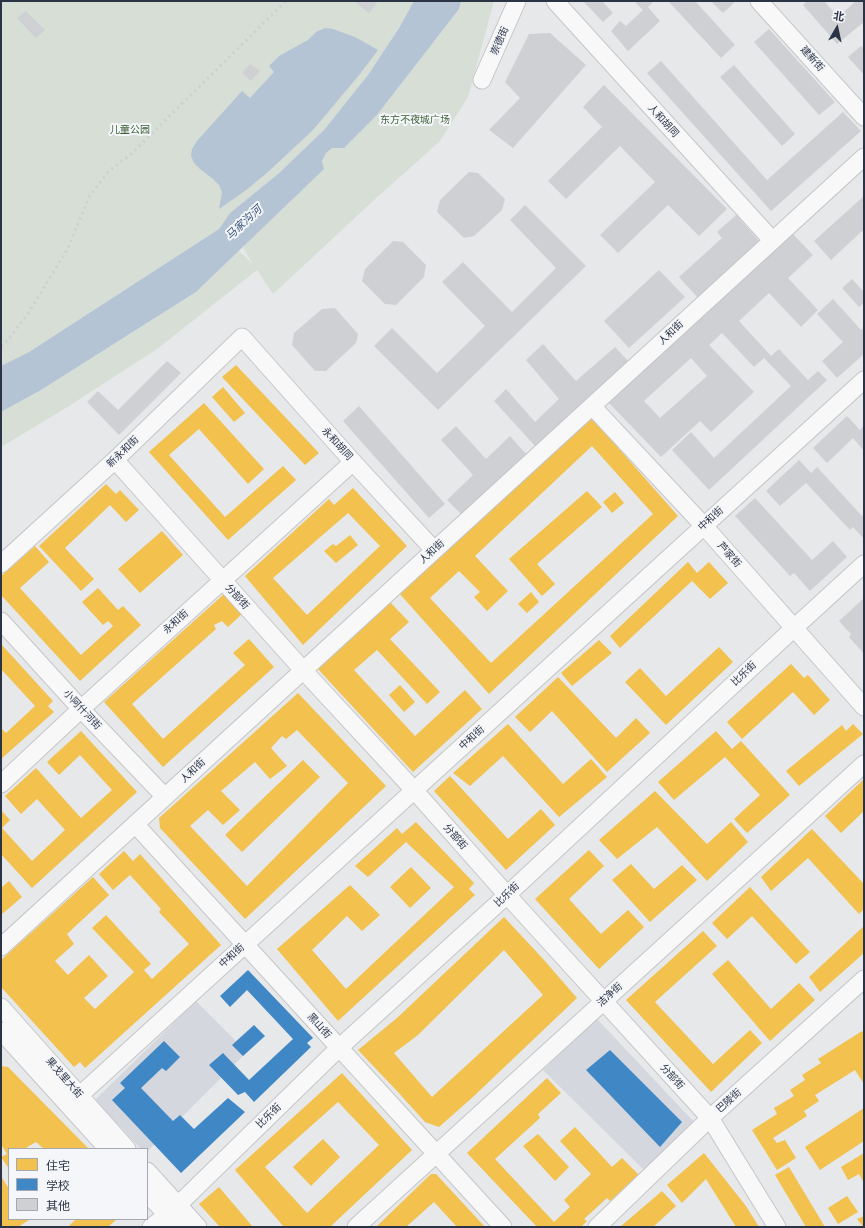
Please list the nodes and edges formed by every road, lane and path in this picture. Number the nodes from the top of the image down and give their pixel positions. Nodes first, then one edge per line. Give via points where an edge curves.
1 (517, 1) edge
2 (555, 1) edge
3 (759, 1) edge
4 (482, 80) dead end
5 (864, 117) edge
6 (864, 157) edge
7 (772, 240) junction
8 (242, 337) joint
9 (864, 380) edge
10 (592, 406) junction
11 (115, 460) junction
12 (353, 462) junction
13 (704, 526) junction
14 (434, 550) junction
15 (1, 564) edge
16 (864, 564) edge
17 (223, 580) junction
18 (1, 621) edge
19 (794, 628) junction
20 (303, 670) junction
21 (864, 706) edge
22 (82, 709) junction
23 (864, 764) edge
24 (1, 784) edge
25 (414, 790) junction
26 (165, 797) junction
27 (135, 824) junction
28 (507, 895) junction
29 (245, 944) junction
30 (1, 947) edge
31 (862, 987) edge
32 (604, 1001) junction
33 (1, 1007) edge
34 (7, 1034) edge
35 (339, 1048) junction
36 (79, 1096) junction
37 (710, 1118) junction
38 (107, 1148) edge
39 (126, 1148) edge
40 (436, 1154) junction
41 (148, 1173) edge
42 (148, 1194) edge
43 (174, 1216) edge
44 (151, 1227) edge
45 (198, 1227) edge
46 (356, 1227) edge
47 (503, 1227) edge
48 (597, 1227) edge
49 (777, 1227) edge

1 - 4 street, 崇德街
2 - 7 street, 人和胡同
3 - 5 street, 建新街
6 - 7 street, 人和街
7 - 10 street, 人和街
8 - 11 street, 新永和街
8 - 12 street, 永和胡同
9 - 13 street, 中和街
10 - 13 street, 芦家街
10 - 14 street, 人和街
11 - 15 street, 新永和街
11 - 17 street, 分部街
12 - 14 street, 永和胡同
12 - 17 street, 永和街
13 - 19 street, 芦家街
13 - 25 street, 中和街
14 - 20 street, 人和街
16 - 19 street, 比乐街
17 - 20 street, 分部街
17 - 22 street, 永和街
18 - 22 street, 小阿什河街
19 - 21 street, 芦家街
19 - 28 street, 比乐街
20 - 25 street, 分部街
20 - 26 street, 人和街
22 - 24 street, 永和街
22 - 26 street, 小阿什河街
23 - 32 street, 洁净街
25 - 28 street, 分部街
25 - 29 street, 中和街
26 - 27 street, 人和街
27 - 29 street, 黑山街
27 - 30 street, 人和街
28 - 32 street, 分部街
28 - 35 street, 比乐街
29 - 35 street, 黑山街
29 - 36 street, 中和街
31 - 37 street, 巴陵街
32 - 37 street, 分部街
32 - 40 street, 洁净街
33 - 34 street, 果戈里大街
34 - 36 street, 果戈里大街
34 - 38 street, 果戈里大街
35 - 40 street, 黑山街
35 - 43 street, 比乐街
36 - 39 street, 果戈里大街
37 - 48 street, 巴陵街
37 - 49 street, 分部街
40 - 46 street, 洁净街
40 - 47 street, 黑山街
41 - 43 street
42 - 43 street
43 - 44 street, 比乐街
43 - 45 street

